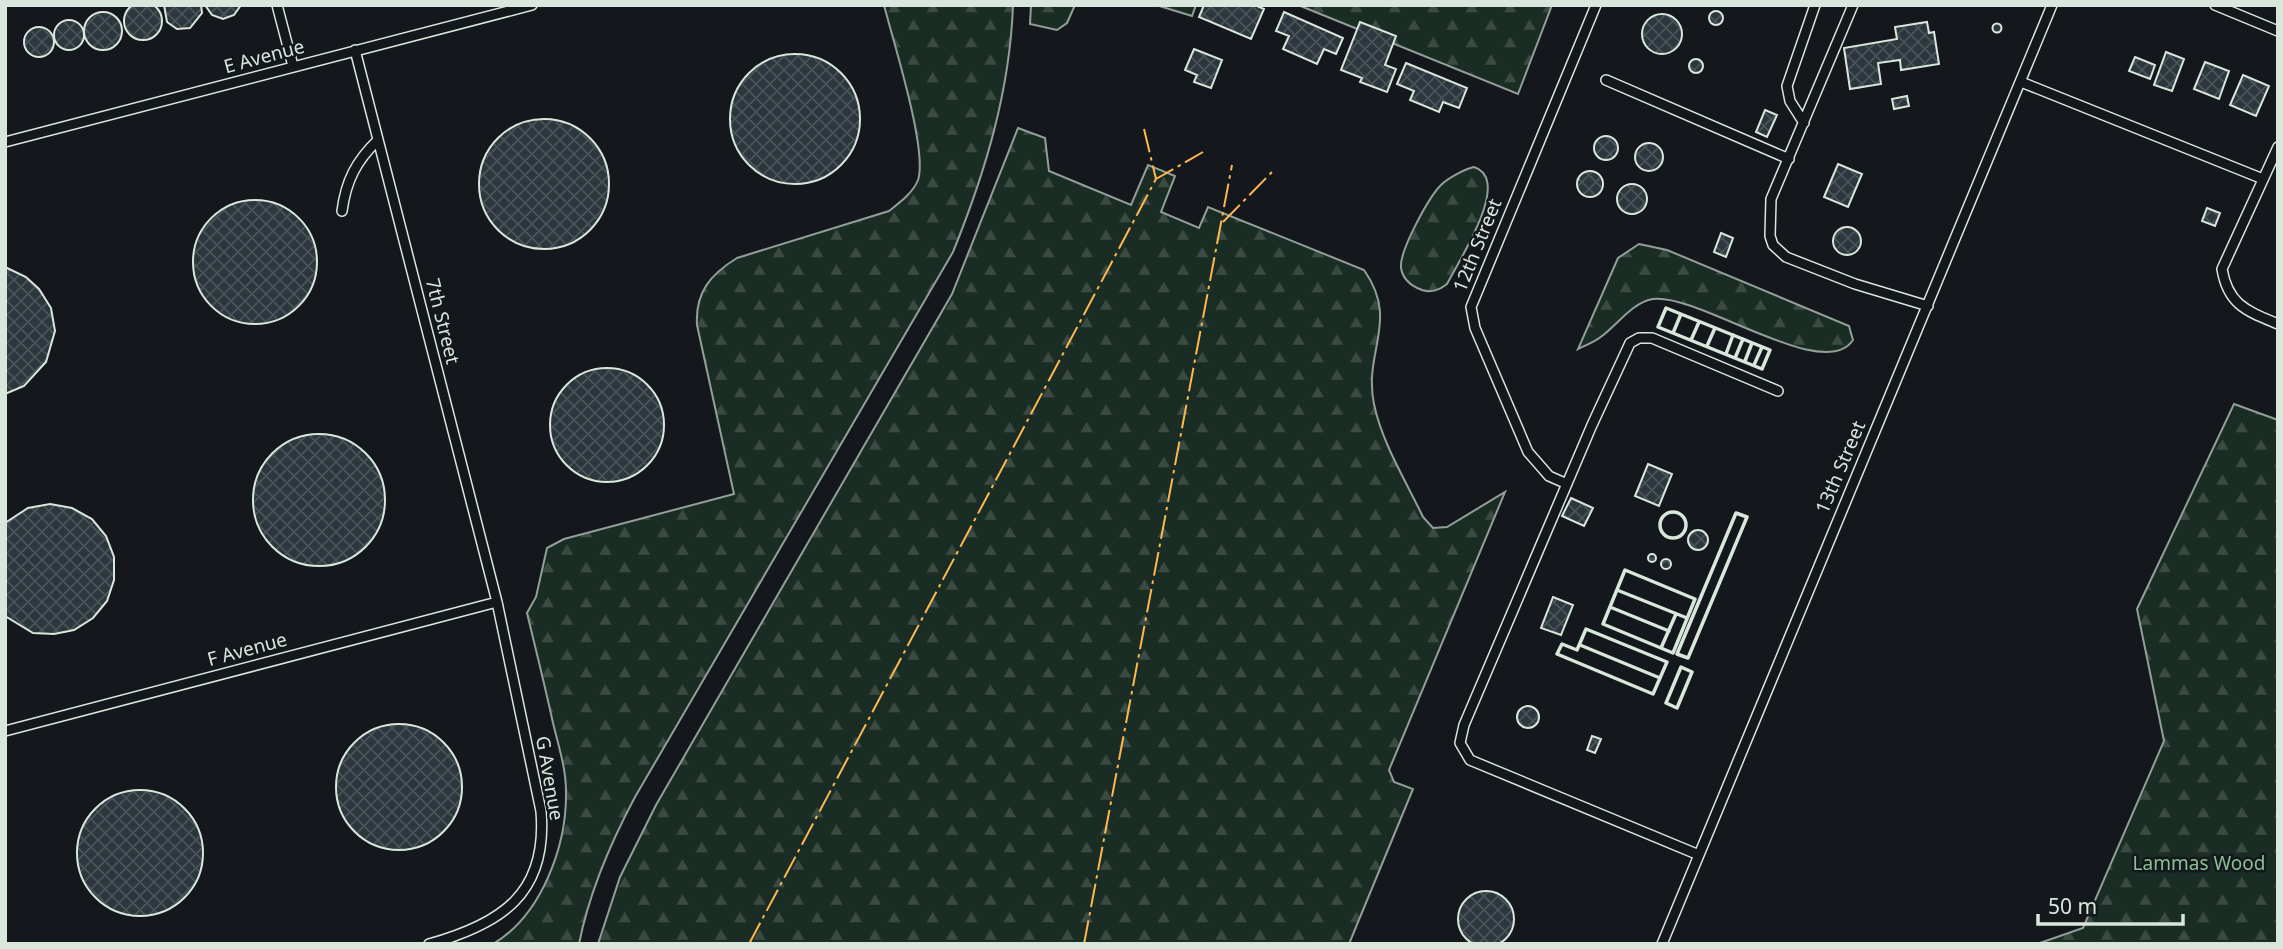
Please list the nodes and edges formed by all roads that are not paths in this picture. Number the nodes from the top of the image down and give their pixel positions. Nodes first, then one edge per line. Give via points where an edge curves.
1 (277, 5) edge
2 (532, 5) edge
3 (1596, 5) edge
4 (1815, 5) edge
5 (1853, 5) edge
6 (2052, 5) edge
7 (2215, 5) edge
8 (2278, 31) edge
9 (355, 50) junction
10 (293, 66) junction
11 (1606, 80) dead end
12 (2021, 82) junction
13 (1804, 122) junction
14 (378, 141) junction
15 (5, 142) edge
16 (2278, 147) edge
17 (1789, 159) junction
18 (2263, 179) junction
19 (342, 211) dead end
20 (1928, 306) junction
21 (2278, 324) edge
22 (1779, 391) dead end
23 (1567, 484) junction
24 (497, 601) junction
25 (5, 731) edge
26 (1699, 855) junction
27 (429, 944) edge
28 (1662, 944) edge

1 - 10 lane
2 - 9 lane, E Avenue
3 - 23 lane, 12th Street via 1471,307 1475,328 1528,452 1549,476
4 - 13 lane via 1787,86 1790,101
5 - 13 lane
6 - 12 lane, 13th Street
7 - 8 lane
9 - 10 lane, E Avenue
9 - 14 lane, 7th Street
10 - 15 lane, E Avenue
11 - 17 lane
12 - 18 lane
12 - 20 lane, 13th Street
13 - 17 lane
14 - 19 lane via 355,167
14 - 24 lane, 7th Street
16 - 18 lane
17 - 20 lane via 1769,211 1770,236 1779,252 1819,271
18 - 21 lane via 2222,269 2225,289 2237,303
20 - 26 lane, 13th Street
22 - 23 lane via 1659,340 1639,338 1627,350
23 - 26 lane via 1469,712 1460,743 1470,760
24 - 25 lane, F Avenue
24 - 27 lane, G Avenue via 541,811 541,846 532,874 508,909 474,931
26 - 28 lane, 13th Street

